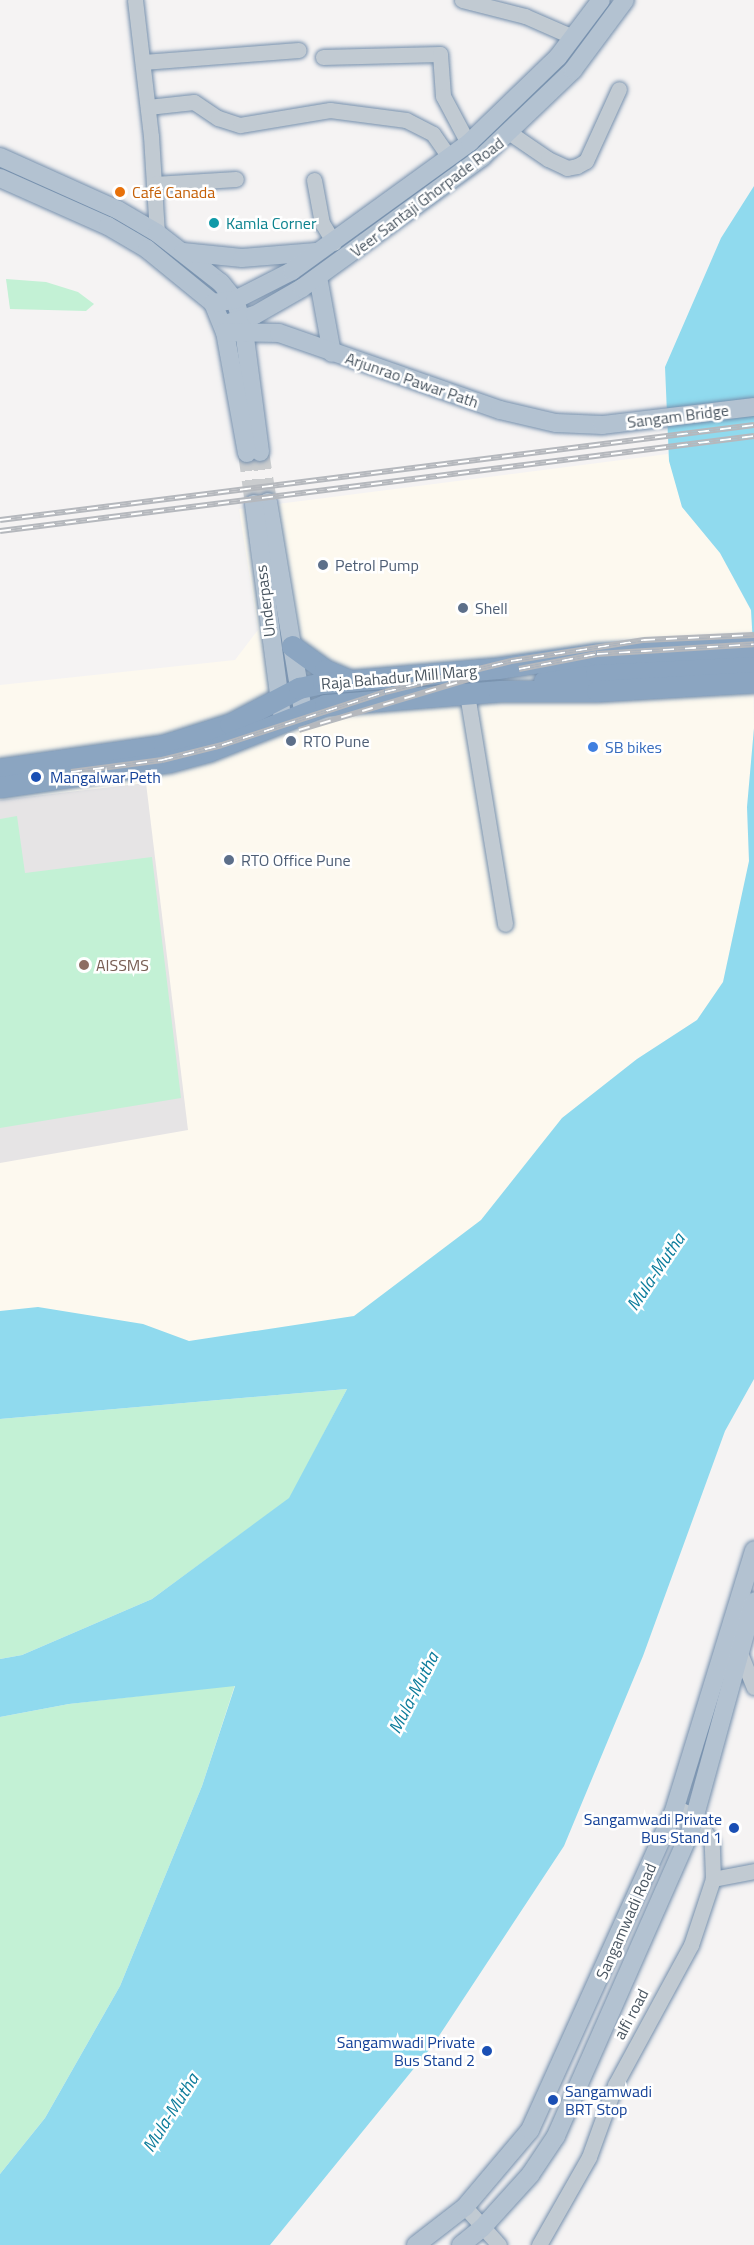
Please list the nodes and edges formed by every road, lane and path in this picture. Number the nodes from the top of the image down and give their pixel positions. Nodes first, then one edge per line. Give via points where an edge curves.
1 (135, 0) edge
2 (462, 0) edge
3 (601, 0) edge
4 (625, 0) edge
5 (573, 37) junction
6 (299, 50) dead end
7 (323, 57) dead end
8 (143, 62) junction
9 (619, 89) dead end
10 (148, 107) junction
11 (510, 133) junction
12 (468, 143) junction
13 (0, 157) edge
14 (449, 158) junction
15 (0, 178) edge
16 (236, 179) dead end
17 (314, 180) dead end
18 (154, 184) junction
19 (157, 233) junction
20 (328, 247) junction
21 (181, 251) junction
22 (318, 277) junction
23 (235, 300) junction
24 (213, 303) junction
25 (247, 322) junction
26 (225, 334) junction
27 (299, 341) junction
28 (246, 352) junction
29 (332, 353) junction
30 (754, 407) edge
31 (602, 425) joint
32 (292, 646) junction
33 (754, 646) edge
34 (754, 664) edge
35 (555, 669) junction
36 (596, 672) junction
37 (348, 680) junction
38 (754, 682) edge
39 (299, 688) junction
40 (466, 694) junction
41 (279, 697) junction
42 (303, 712) junction
43 (282, 721) junction
44 (0, 769) edge
45 (0, 787) edge
46 (505, 924) dead end
47 (754, 1550) edge
48 (754, 1602) edge
49 (750, 1632) edge
50 (740, 1653) junction
51 (754, 1687) edge
52 (675, 1807) junction
53 (694, 1816) junction
54 (754, 1871) edge
55 (713, 1880) junction
56 (465, 2206) junction
57 (482, 2228) junction
58 (416, 2245) edge
59 (461, 2245) edge
60 (498, 2245) edge
61 (539, 2245) edge

1 - 8 street
2 - 5 street via 525,16
3 - 5 main road, Veer Santaji Ghorpade Road
4 - 11 main road, Veer Santaji Ghorpade Road via 573,69
5 - 12 main road, Veer Santaji Ghorpade Road via 538,77
6 - 8 street
7 - 12 street via 440,54 443,96
8 - 10 street
9 - 11 street via 586,161 577,166 567,168 548,159
10 - 14 street via 194,102 218,118 240,125 330,110 406,120 433,134
10 - 18 street
11 - 22 main road, Veer Santaji Ghorpade Road
12 - 14 main road, Veer Santaji Ghorpade Road
13 - 19 main road via 118,210
14 - 20 main road, Veer Santaji Ghorpade Road
15 - 24 main road via 147,249
16 - 18 street
17 - 20 street
18 - 19 street
19 - 21 main road
20 - 21 main road via 242,258
20 - 23 main road, Veer Santaji Ghorpade Road
21 - 23 main road via 215,277
22 - 25 main road, Veer Santaji Ghorpade Road
22 - 29 main road
23 - 24 main road
23 - 25 main road
24 - 26 main road
25 - 26 main road
25 - 27 main road, Arjunrao Pawar Path
25 - 28 main road
26 - 28 main road via 254,452
27 - 28 main road via 263,340
27 - 29 main road, Arjunrao Pawar Path
29 - 31 main road, Arjunrao Pawar Path via 500,410 556,423
30 - 31 main road, Sangam Bridge
32 - 37 highway via 325,670
32 - 39 main road, Underpass
32 - 41 main road, Underpass via 261,503
33 - 36 highway
34 - 36 highway
35 - 36 highway, Raja Bahadur Mill Marg
35 - 37 highway, Raja Bahadur Mill Marg
35 - 40 highway, Raja Bahadur Mill Marg
36 - 38 highway
36 - 40 highway, Raja Bahadur Mill Marg
37 - 39 highway, Raja Bahadur Mill Marg
39 - 41 highway, Raja Bahadur Mill Marg
39 - 42 main road, Underpass
40 - 42 highway, Raja Bahadur Mill Marg via 325,705
40 - 46 street
41 - 43 main road, Underpass
41 - 44 highway, Raja Bahadur Mill Marg via 230,724 164,745
42 - 43 highway, Raja Bahadur Mill Marg
43 - 45 highway, Raja Bahadur Mill Marg via 209,751 168,762
47 - 52 main road, Sangamwadi Road
48 - 49 main road, Sangamwadi Road
49 - 50 main road, Sangamwadi Road
50 - 51 street
50 - 53 main road, Sangamwadi Road
52 - 53 street
52 - 56 main road, Sangamwadi Road via 628,1920 530,2130
53 - 55 street, alfi road via 712,1843
53 - 57 main road, Sangamwadi Road via 556,2136 530,2175
54 - 55 street
55 - 61 street, alfi road via 691,1945 615,2085 589,2157
56 - 57 street
56 - 58 main road, Sangamwadi Road
57 - 59 main road, Sangamwadi Road
57 - 60 street

